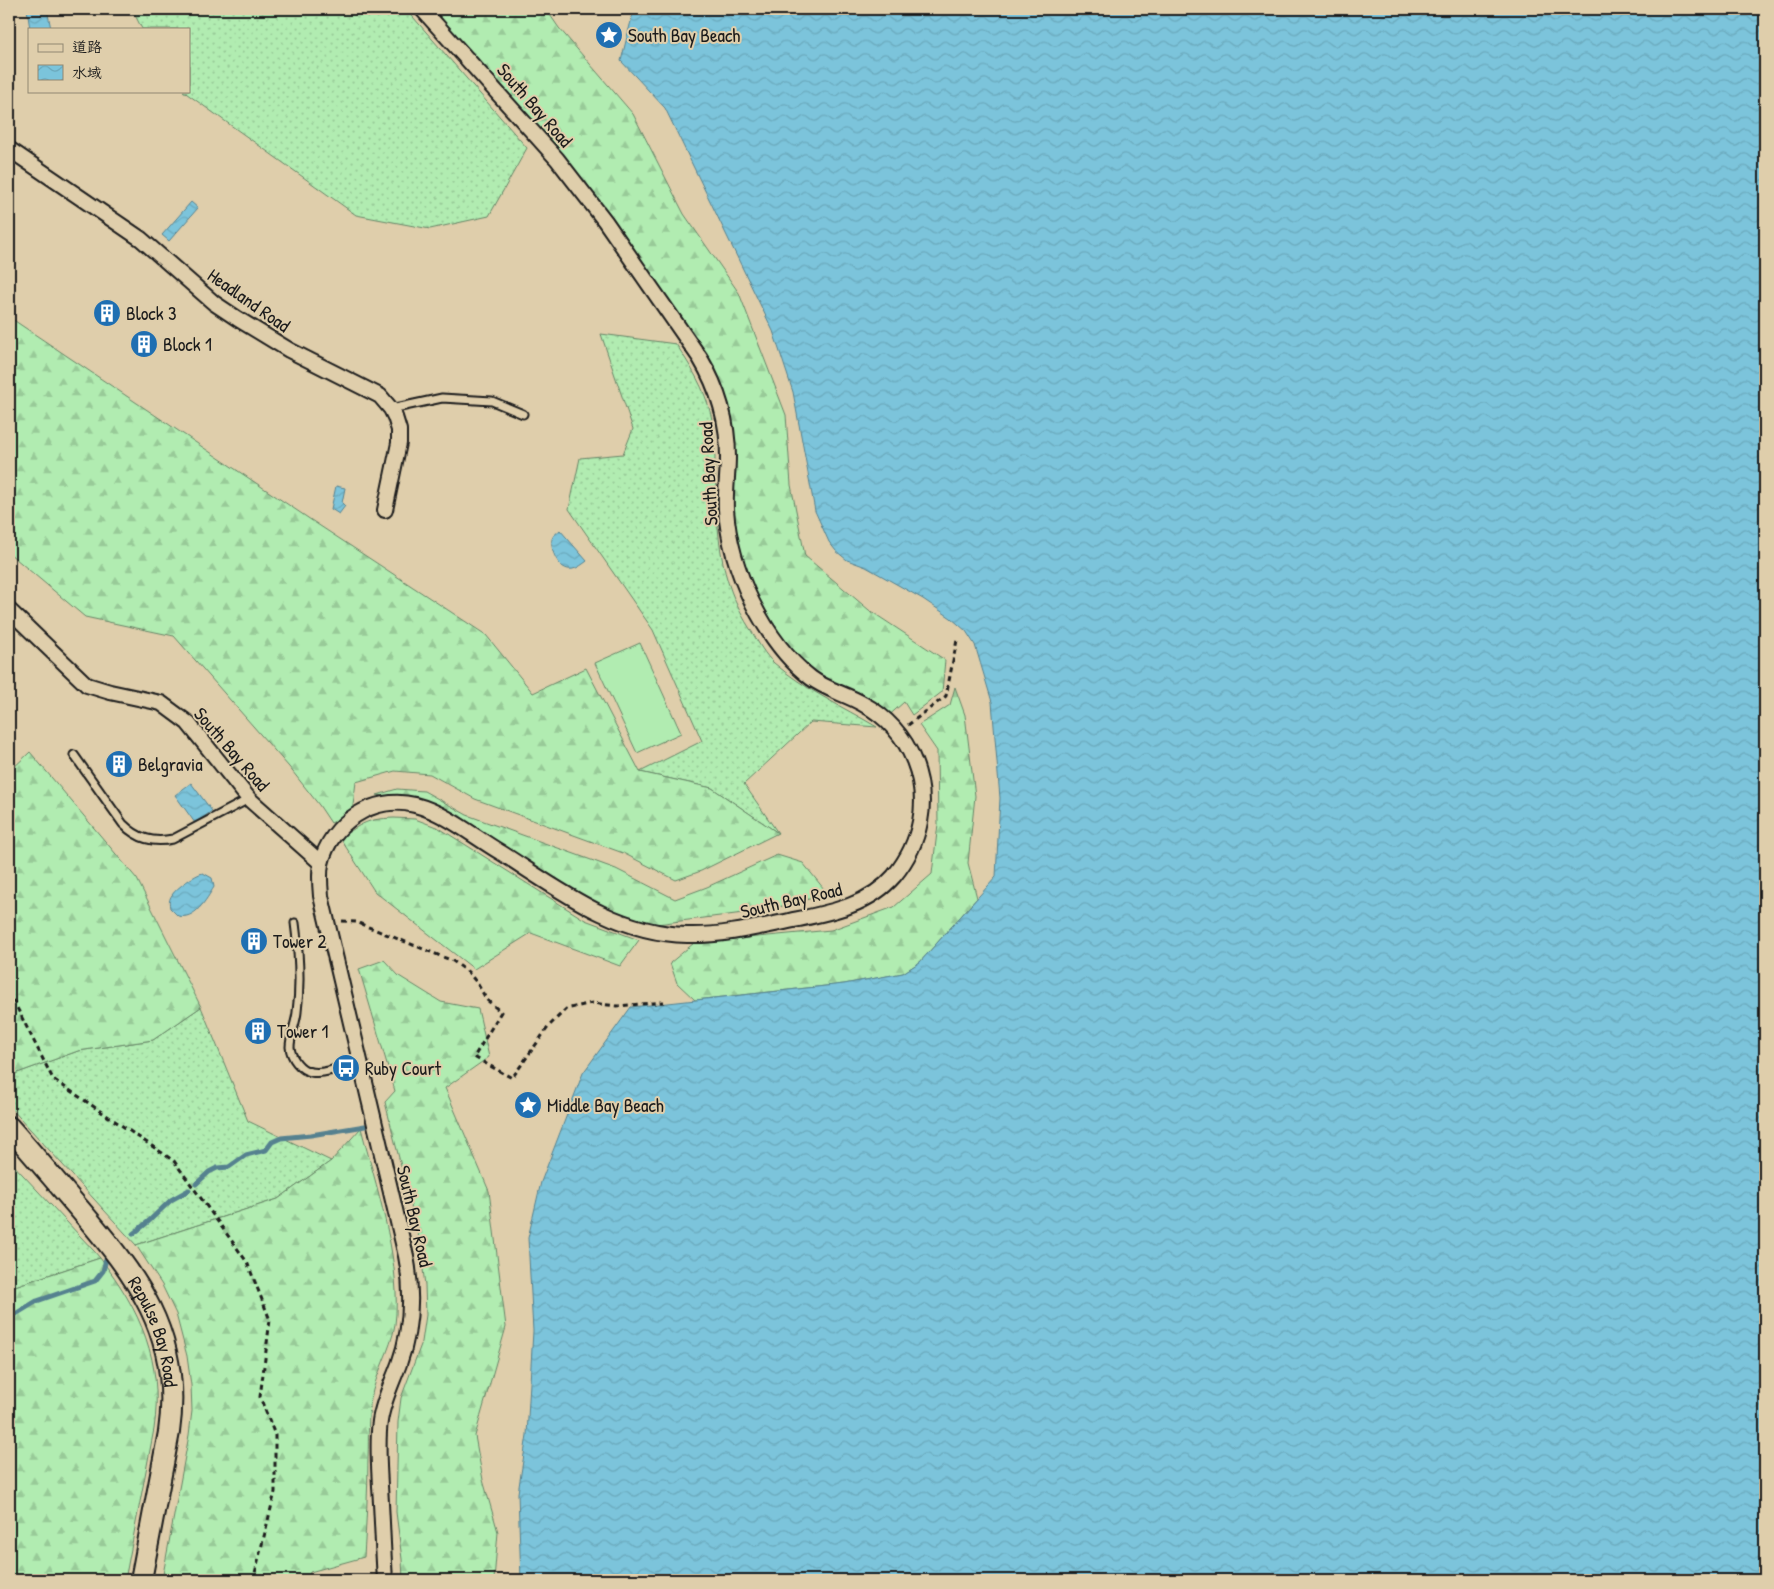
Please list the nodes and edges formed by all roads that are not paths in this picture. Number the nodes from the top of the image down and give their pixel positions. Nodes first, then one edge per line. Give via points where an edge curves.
1 (422, 9) edge
2 (9, 148) edge
3 (391, 409) junction
4 (523, 414) dead end
5 (386, 510) dead end
6 (9, 610) edge
7 (74, 755) dead end
8 (249, 799) junction
9 (321, 863) junction
10 (295, 923) dead end
11 (360, 1060) junction
12 (9, 1127) edge
13 (140, 1580) edge
14 (385, 1580) edge

1 - 9 street, South Bay Road via 557,159 605,221 706,367 724,419 728,455 726,512 747,590 768,629 790,658 828,688 878,713 898,732 914,761 921,787 921,822 914,843 894,876 879,890 854,904 718,934 680,935 642,929 614,920 591,909 446,818 408,804 377,806 350,819 333,836
2 - 3 street, Headland Road via 141,239 222,308 289,350 380,396
3 - 4 lane via 442,398 492,401
3 - 5 street, Headland Road via 399,430 399,443
6 - 8 street, South Bay Road via 87,685 161,703 188,723
7 - 8 lane via 123,824 146,839 173,839
8 - 9 street, South Bay Road
9 - 11 street, South Bay Road via 321,896
10 - 11 lane via 300,968 297,1013 290,1046 293,1057 310,1072 321,1072
11 - 14 street, South Bay Road via 412,1293 406,1342 384,1400 379,1423
12 - 13 main road, Repulse Bay Road via 127,1267 149,1304 160,1331 170,1377 171,1410

